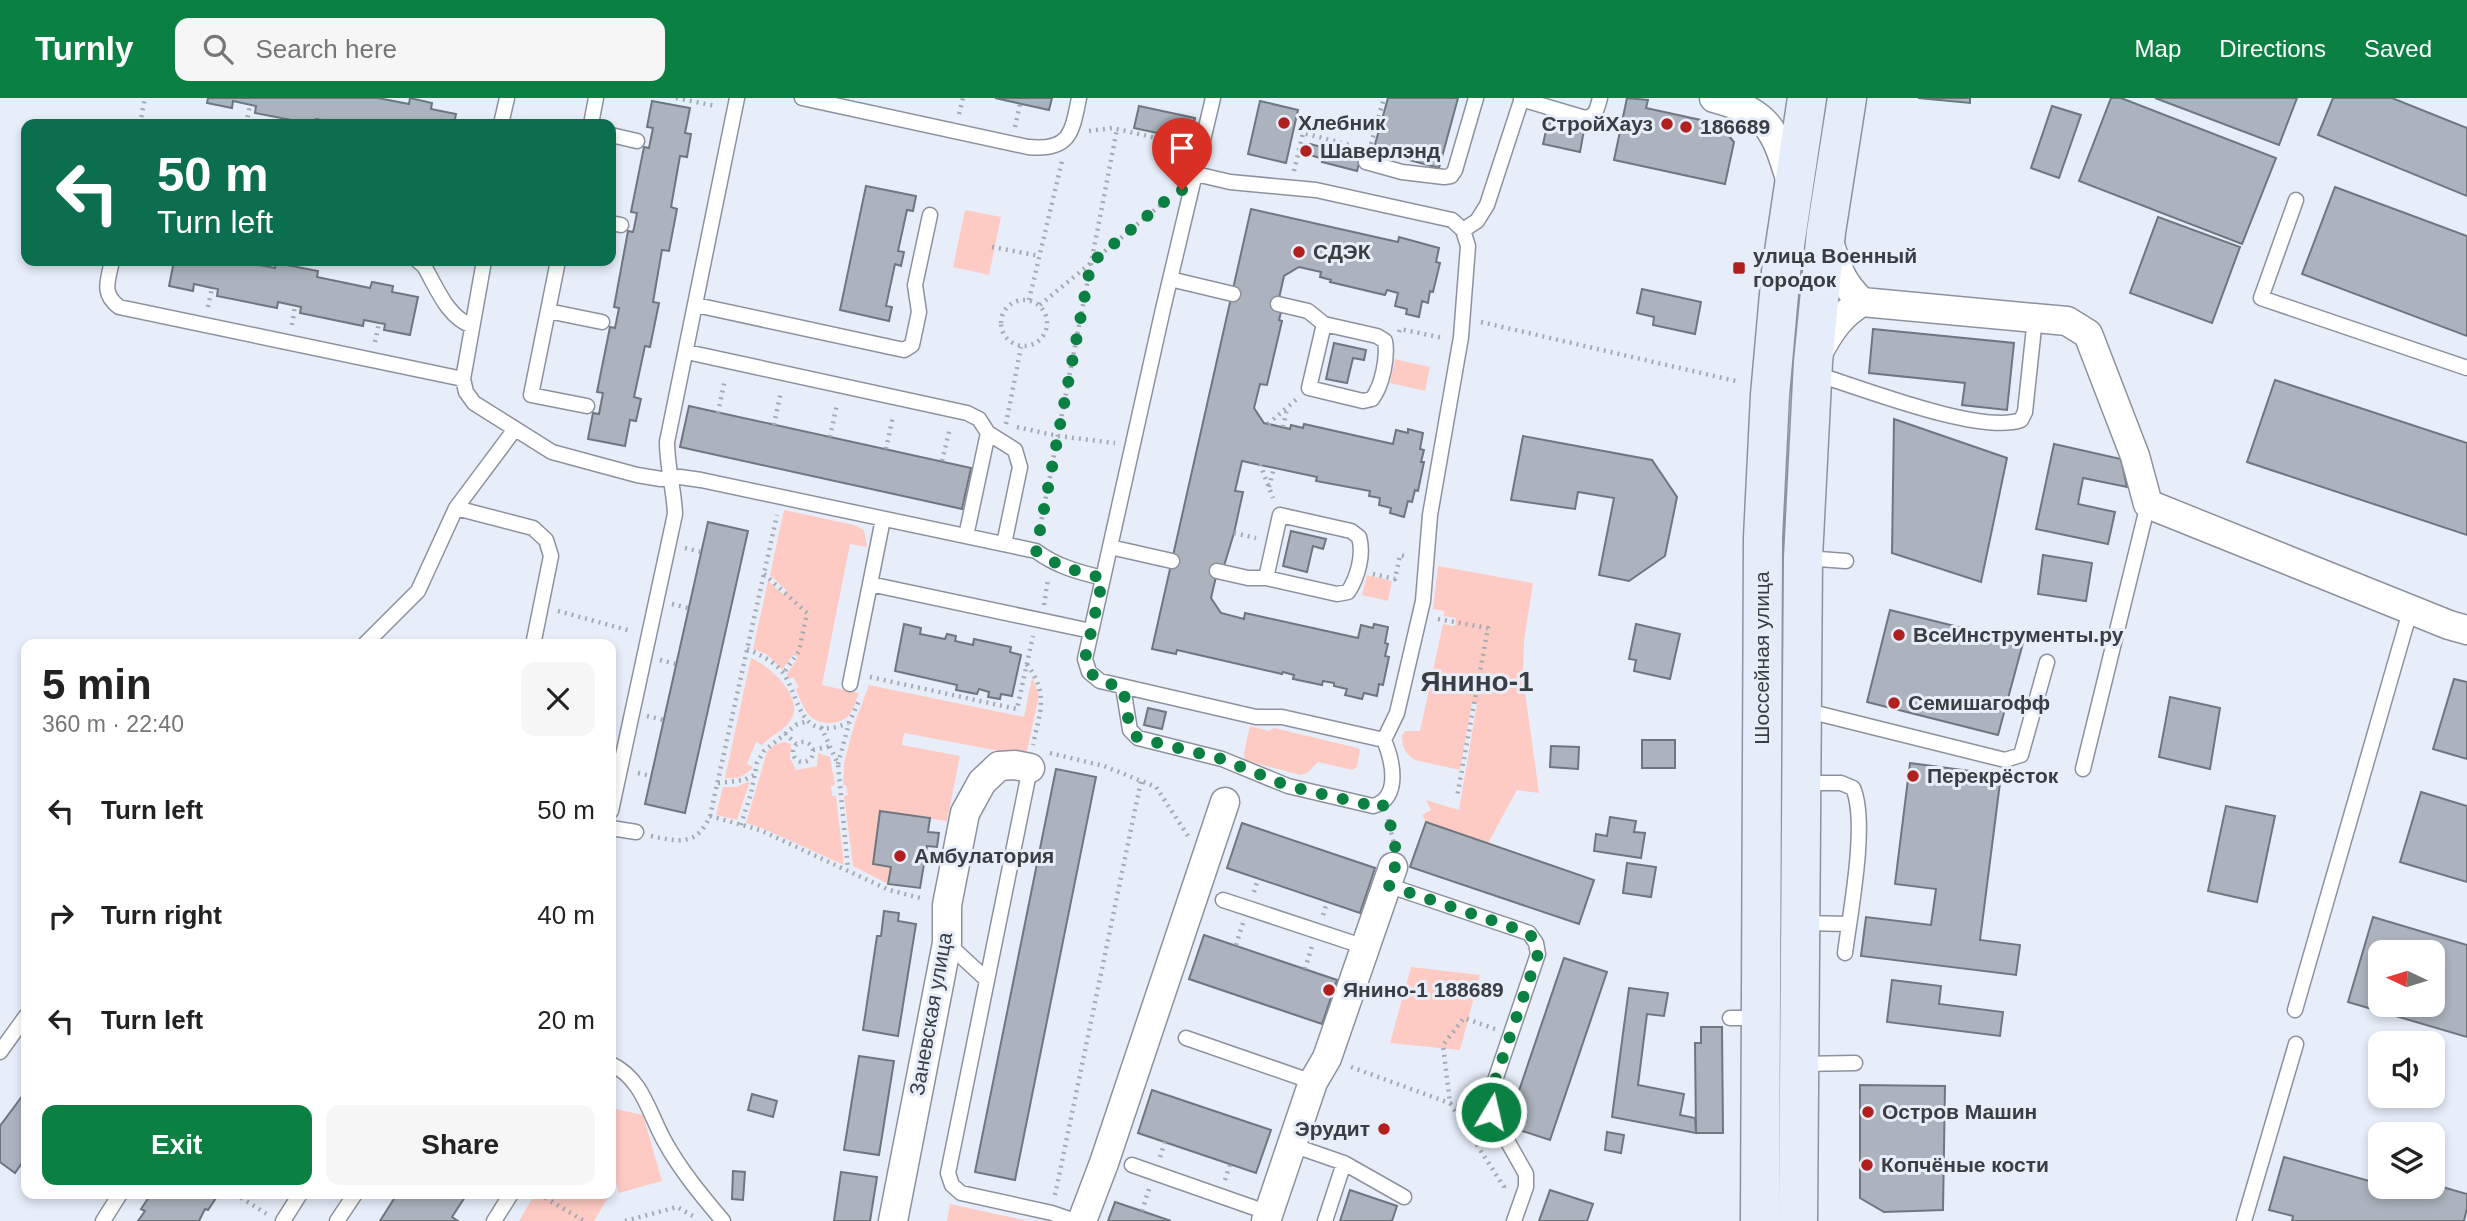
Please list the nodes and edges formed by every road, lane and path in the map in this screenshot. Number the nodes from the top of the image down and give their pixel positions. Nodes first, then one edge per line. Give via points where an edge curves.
1 (145, 98) edge
2 (507, 98) edge
3 (596, 98) edge
4 (676, 98) edge
5 (802, 98) edge
6 (1079, 98) edge
7 (1213, 98) edge
8 (1384, 98) edge
9 (1476, 98) edge
10 (1522, 98) edge
11 (1600, 98) edge
12 (1714, 98) edge
13 (1771, 98) edge
14 (1807, 98) edge
15 (1847, 98) edge
16 (736, 104) edge
17 (250, 105) dead end
18 (1741, 105) junction
19 (141, 119) edge
20 (247, 119) edge
21 (502, 119) edge
22 (592, 119) edge
23 (1117, 129) junction
24 (1072, 132) junction
25 (616, 136) edge
26 (637, 141) dead end
27 (1202, 148) junction
28 (1064, 151) dead end
29 (1366, 162) dead end
30 (1295, 163) dead end
31 (1196, 174) junction
32 (1792, 188) junction
33 (1173, 196) dead end
34 (2296, 200) dead end
35 (930, 215) dead end
36 (1463, 230) junction
37 (1826, 232) junction
38 (992, 247) dead end
39 (1040, 257) junction
40 (1091, 263) junction
41 (111, 266) edge
42 (424, 266) edge
43 (483, 266) edge
44 (557, 266) edge
45 (1170, 279) junction
46 (212, 288) dead end
47 (1233, 293) dead end
48 (1029, 300) junction
49 (209, 302) dead end
50 (1862, 302) junction
51 (1278, 304) dead end
52 (696, 305) junction
53 (1040, 305) junction
54 (295, 306) dead end
55 (548, 311) junction
56 (1463, 318) junction
57 (2035, 318) junction
58 (293, 319) dead end
59 (603, 321) dead end
60 (379, 323) dead end
61 (1324, 324) junction
62 (472, 326) junction
63 (1414, 332) dead end
64 (376, 337) dead end
65 (1435, 337) dead end
66 (1021, 347) junction
67 (687, 352) junction
68 (729, 361) junction
69 (1812, 367) junction
70 (2467, 368) edge
71 (785, 373) junction
72 (463, 379) junction
73 (1740, 382) dead end
74 (841, 386) junction
75 (1309, 388) junction
76 (897, 398) junction
77 (587, 406) dead end
78 (1287, 408) junction
79 (953, 410) junction
80 (718, 413) dead end
81 (979, 419) junction
82 (1268, 424) dead end
83 (774, 425) dead end
84 (1006, 425) junction
85 (1283, 427) dead end
86 (515, 429) junction
87 (988, 433) junction
88 (1058, 436) junction
89 (830, 437) dead end
90 (1103, 440) dead end
91 (886, 449) dead end
92 (942, 461) dead end
93 (1259, 464) dead end
94 (1274, 468) dead end
95 (671, 478) junction
96 (1269, 488) junction
97 (781, 497) junction
98 (2148, 504) junction
99 (456, 508) junction
100 (1280, 515) junction
101 (883, 519) junction
102 (966, 536) junction
103 (1004, 544) junction
104 (1110, 547) junction
105 (1036, 551) junction
106 (1406, 557) dead end
107 (1803, 558) junction
108 (1172, 561) dead end
109 (1846, 561) dead end
110 (1051, 562) junction
111 (1217, 571) dead end
112 (764, 574) junction
113 (1103, 578) junction
114 (1266, 578) junction
115 (1395, 579) dead end
116 (870, 584) junction
117 (541, 606) junction
118 (2411, 608) junction
119 (1420, 616) junction
120 (1039, 620) junction
121 (2467, 630) edge
122 (1091, 631) junction
123 (649, 635) junction
124 (370, 639) edge
125 (534, 639) dead end
126 (747, 649) junction
127 (2047, 662) dead end
128 (1027, 663) junction
129 (783, 674) junction
130 (851, 679) joint
131 (1123, 687) junction
132 (1802, 709) junction
133 (808, 722) junction
134 (849, 723) dead end
135 (821, 727) junction
136 (785, 733) junction
137 (1384, 740) junction
138 (796, 744) junction
139 (831, 746) junction
140 (813, 750) junction
141 (1031, 759) junction
142 (2083, 769) dead end
143 (755, 774) junction
144 (1142, 781) junction
145 (718, 783) junction
146 (1802, 783) junction
147 (616, 788) edge
148 (1457, 797) dead end
149 (1225, 802) dead end
150 (1382, 803) junction
151 (710, 816) junction
152 (741, 825) junction
153 (616, 829) edge
154 (636, 832) joint
155 (1205, 861) junction
156 (848, 870) junction
157 (1390, 876) junction
158 (1223, 900) dead end
159 (947, 905) junction
160 (1801, 923) junction
161 (1849, 923) junction
162 (947, 943) junction
163 (1366, 947) junction
164 (1845, 954) dead end
165 (987, 980) junction
166 (2295, 1010) dead end
167 (21, 1023) edge
168 (1511, 1034) junction
169 (1186, 1038) dead end
170 (2296, 1044) dead end
171 (0, 1052) edge
172 (1327, 1058) junction
173 (1855, 1063) dead end
174 (1800, 1064) junction
175 (616, 1066) edge
176 (1313, 1082) junction
177 (1450, 1103) junction
178 (1491, 1112) junction
179 (1292, 1144) junction
180 (1344, 1163) junction
181 (1132, 1165) dead end
182 (1404, 1197) dead end
183 (1500, 1198) dead end
184 (117, 1199) edge
185 (243, 1199) edge
186 (297, 1199) edge
187 (352, 1199) edge
188 (508, 1199) edge
189 (547, 1199) edge
190 (1052, 1213) junction
191 (268, 1214) dead end
192 (1267, 1217) edge
193 (1801, 1217) edge
194 (103, 1221) edge
195 (283, 1221) edge
196 (337, 1221) edge
197 (494, 1221) edge
198 (584, 1221) edge
199 (625, 1221) edge
200 (703, 1221) edge
201 (723, 1221) edge
202 (893, 1221) edge
203 (1075, 1221) edge
204 (1082, 1221) edge
205 (1325, 1221) edge
206 (1514, 1221) edge
207 (1760, 1221) edge
208 (2244, 1221) edge

1 - 19 path
2 - 21 lane
3 - 22 lane
4 - 16 path
5 - 24 lane via 1028,147 1046,149 1063,143
6 - 24 lane
7 - 27 lane
8 - 30 path via 1369,150 1303,133
9 - 29 lane via 1451,176 1402,172
10 - 11 lane via 1585,118 1597,112
10 - 36 lane via 1487,205 1477,221
12 - 18 street
13 - 18 street
14 - 32 main road, Шоссейная улица
15 - 37 main road, Шоссейная улица
16 - 52 lane
17 - 20 path
18 - 32 street via 1771,130
23 - 24 path
23 - 27 path
23 - 40 path
25 - 26 lane
27 - 31 lane
28 - 39 path
31 - 36 lane via 1317,190 1452,220
31 - 45 lane
32 - 207 main road, Шоссейная улица via 1770,395 1745,1018
33 - 40 path
34 - 70 lane via 2261,298
35 - 52 lane via 915,285 919,312 912,345 904,351
36 - 56 lane via 1468,246
37 - 50 street via 1838,274
37 - 69 main road, Шоссейная улица
38 - 39 path
39 - 48 path
40 - 53 path
40 - 88 path
41 - 72 lane via 106,288 119,307
42 - 62 lane via 451,313
43 - 62 lane
44 - 55 lane
45 - 47 lane
45 - 104 lane
46 - 49 path
48 - 53 path
48 - 66 path via 1006,307 1001,319 1009,342
50 - 57 street
50 - 69 street via 1832,327
51 - 61 lane via 1308,311
52 - 67 lane
53 - 66 path via 1048,327 1033,345
54 - 58 path
55 - 59 lane
55 - 77 lane via 531,395
56 - 73 path
56 - 119 lane via 1430,514
57 - 69 lane via 2025,412 2011,424 1957,418
57 - 98 street via 2067,321 2088,334 2135,456
60 - 64 path
61 - 75 lane
61 - 75 lane via 1377,336 1385,341 1387,350 1372,399 1363,401
62 - 72 lane
63 - 65 path
66 - 84 path
67 - 68 lane
67 - 95 lane via 667,442
68 - 71 lane
68 - 80 path
69 - 107 main road, Шоссейная улица
71 - 74 lane
71 - 83 path
72 - 86 lane via 474,403
74 - 76 lane
74 - 89 path
75 - 78 path
76 - 79 lane
76 - 91 path
78 - 82 path
78 - 85 path
79 - 81 lane
79 - 92 path
81 - 84 path
81 - 87 lane
84 - 88 path
86 - 95 lane via 552,452 637,475
86 - 99 lane
87 - 102 lane
87 - 103 lane via 1015,450 1020,467
88 - 90 path
88 - 105 path
93 - 96 path
94 - 96 path
95 - 97 lane
95 - 123 lane via 675,514
96 - 100 path
97 - 101 lane
97 - 112 path
98 - 118 street
98 - 142 lane
99 - 117 lane via 533,528 546,540 551,556
99 - 124 lane via 418,591
100 - 114 lane
100 - 114 lane via 1351,531 1359,537 1360,559 1348,592 1337,594
101 - 102 lane
101 - 116 lane
102 - 103 lane
103 - 105 lane
104 - 108 lane
104 - 113 lane
105 - 110 lane
106 - 115 path via 1401,555
107 - 109 lane
107 - 132 main road, Шоссейная улица
110 - 113 lane
110 - 120 path
111 - 114 lane
112 - 126 path
112 - 129 path via 807,613 799,651
113 - 122 lane
116 - 120 lane
116 - 130 lane
117 - 123 path
117 - 125 lane
118 - 121 street
118 - 166 lane
119 - 137 lane via 1398,713
119 - 148 path via 1488,628
120 - 122 lane
120 - 128 path
122 - 131 lane via 1085,659 1089,672 1100,681
123 - 147 lane
126 - 129 path
126 - 145 path
127 - 132 lane via 2021,755 2005,760
128 - 130 path via 1017,709
128 - 141 path via 1042,697
129 - 133 path
131 - 137 lane
131 - 150 lane via 1130,730 1138,738 1222,759 1288,786 1373,806
132 - 146 main road, Шоссейная улица
133 - 135 path
133 - 136 path
134 - 135 path
135 - 139 path
136 - 138 path
136 - 143 path via 764,751
137 - 150 lane via 1392,757 1393,776
138 - 140 path via 806,742
138 - 140 path via 793,754 799,762 809,760
139 - 140 path
139 - 156 path via 838,764
141 - 144 path via 1104,766
141 - 159 street, Заневская улица via 999,766 982,782 965,813
141 - 165 lane
143 - 145 path
143 - 152 path
144 - 155 path via 1156,787
144 - 190 path
145 - 151 path
146 - 160 main road, Шоссейная улица
146 - 161 lane via 1841,783 1853,788 1858,800
149 - 155 street
150 - 157 path via 1398,860
151 - 152 path
151 - 154 path via 693,838 675,841
152 - 156 path
153 - 154 lane
155 - 204 street
156 - 159 path via 889,890
157 - 163 street
157 - 168 lane via 1529,933 1538,954
158 - 163 lane
159 - 162 street, Заневская улица
160 - 161 lane
160 - 174 main road, Шоссейная улица
161 - 164 lane
162 - 165 lane
162 - 202 street, Заневская улица
163 - 172 street
165 - 190 lane via 948,1173 961,1194
167 - 171 lane
168 - 177 path via 1464,1018 1443,1045
168 - 178 lane via 1489,1098
169 - 176 lane
170 - 208 lane
172 - 176 street
172 - 177 path
173 - 174 lane
174 - 193 main road, Шоссейная улица
175 - 201 lane via 640,1088 672,1153
176 - 179 street
177 - 178 path via 1476,1113
177 - 183 path via 1504,1187
178 - 206 lane via 1526,1174
179 - 180 lane
179 - 192 street
180 - 182 lane
180 - 205 lane
181 - 192 lane
184 - 194 lane
185 - 191 path
186 - 195 lane
187 - 196 lane
188 - 197 lane
189 - 198 path
190 - 203 lane
199 - 200 path via 677,1207

